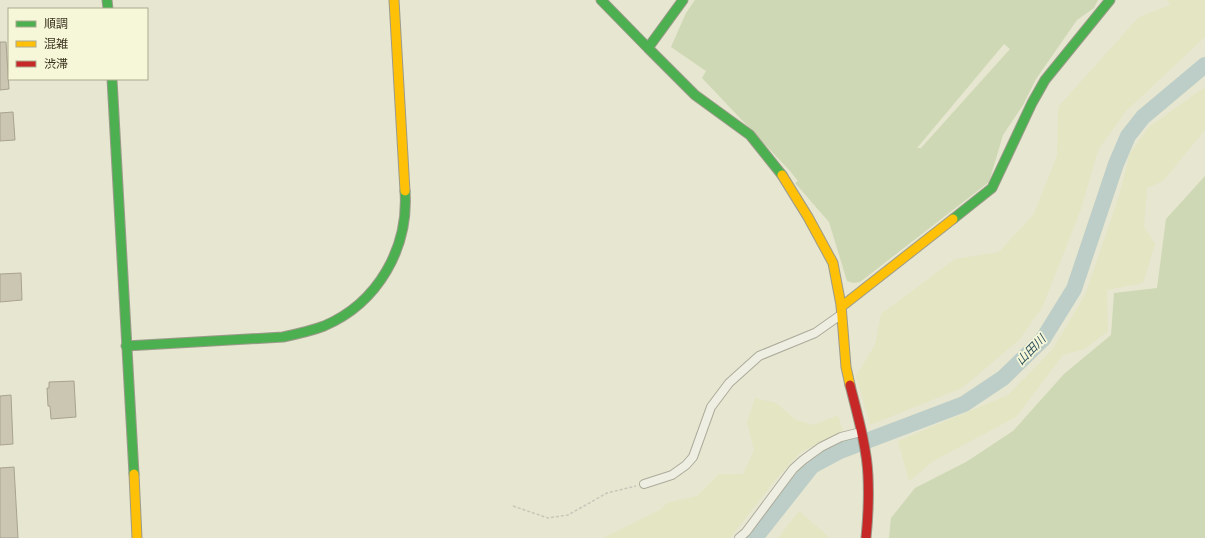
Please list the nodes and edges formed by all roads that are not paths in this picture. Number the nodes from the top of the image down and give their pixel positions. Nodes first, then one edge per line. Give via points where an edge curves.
1 (394, 0) edge
2 (601, 0) edge
3 (683, 0) edge
4 (1110, 0) edge
5 (648, 48) junction
6 (112, 80) edge
7 (841, 311) junction
8 (126, 346) junction
9 (861, 432) junction
10 (644, 484) road end
11 (137, 538) edge
12 (739, 538) edge
13 (866, 538) edge

1 - 8 street via 406,204 403,233 395,257 382,281 362,303 345,315 307,333 283,337
2 - 5 street
3 - 5 street
4 - 7 street via 1045,80 992,188
5 - 7 street via 695,95 750,135 777,168 833,263
6 - 8 street
7 - 9 street via 846,367
7 - 10 street via 815,333 759,356 729,383 711,407 693,457 686,466 672,475
8 - 11 street
9 - 12 street via 841,437 803,460 793,469
9 - 13 street via 868,476

